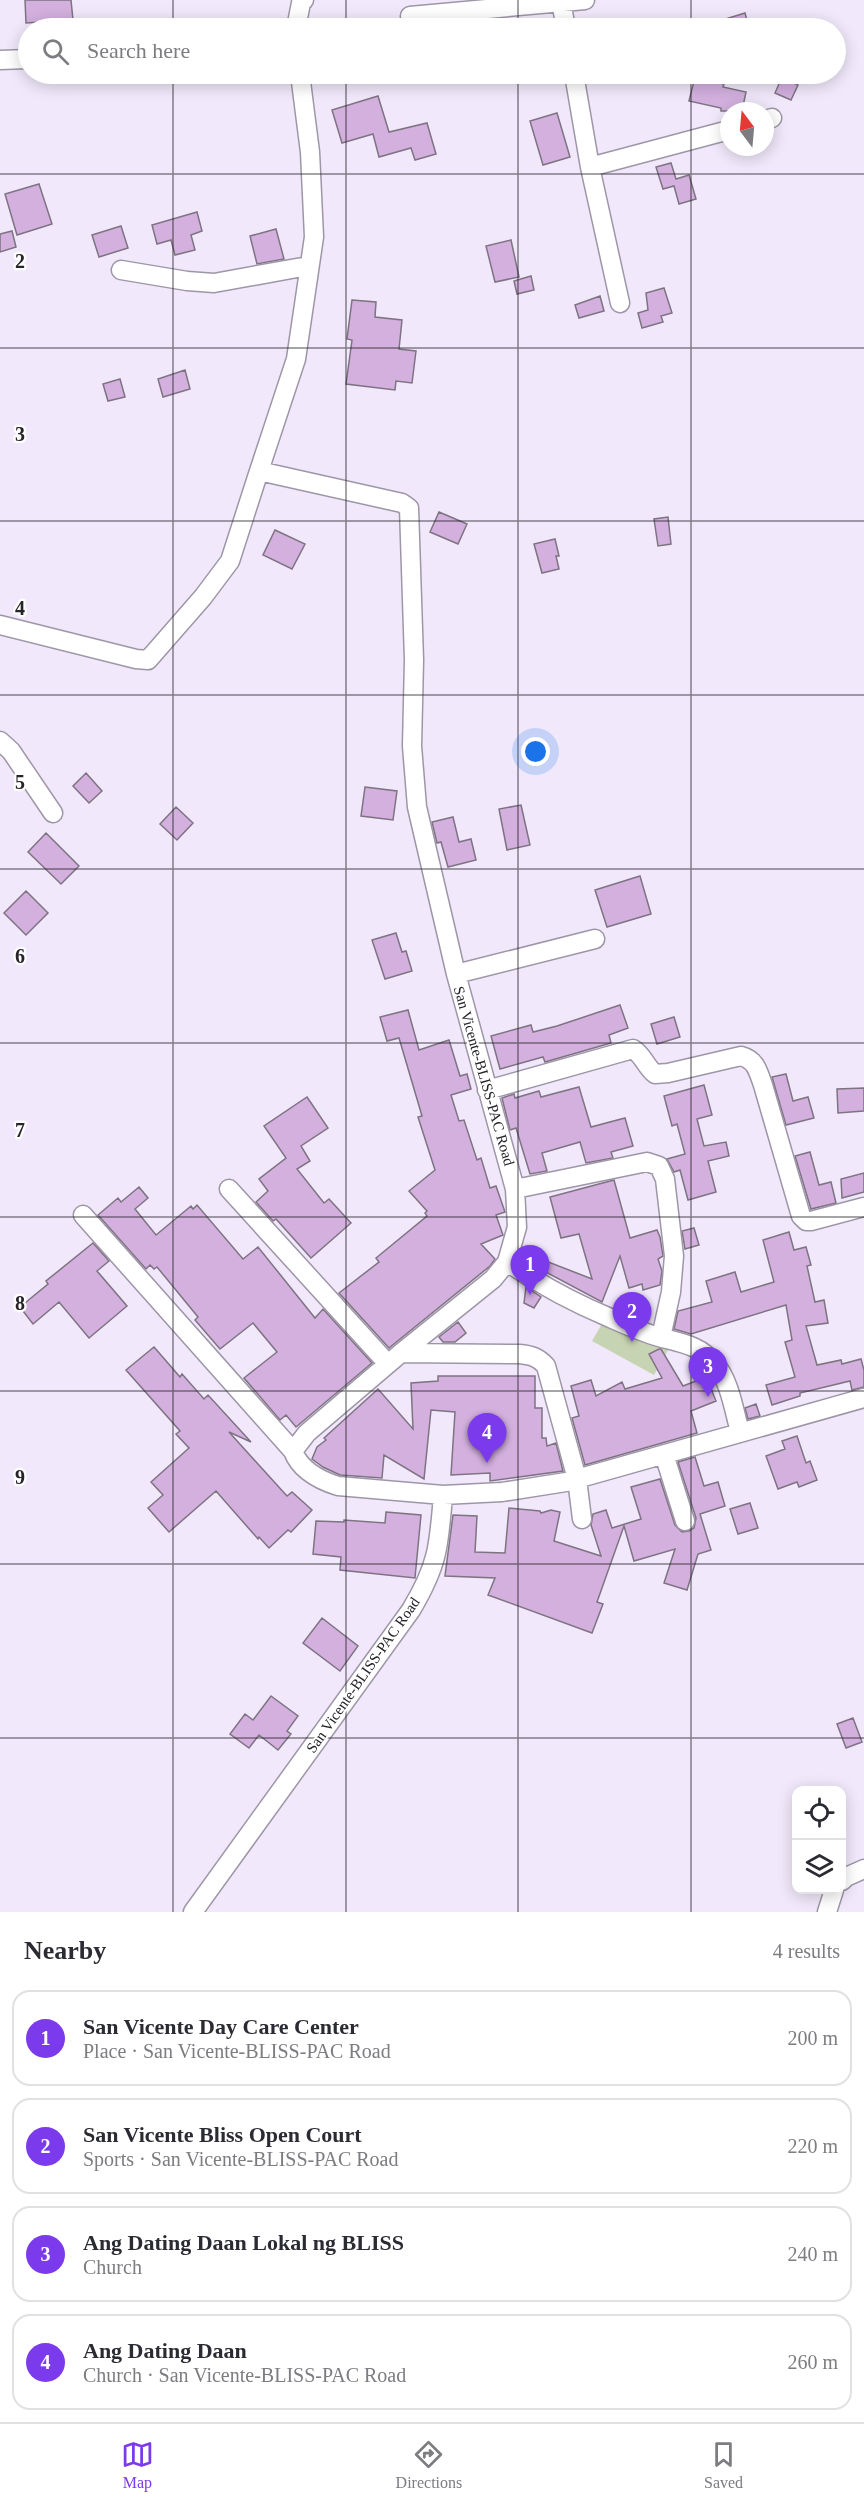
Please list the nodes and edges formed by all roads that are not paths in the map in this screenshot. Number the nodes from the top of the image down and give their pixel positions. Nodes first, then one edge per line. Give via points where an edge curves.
1 (304, 0) edge
2 (585, 0) edge
3 (561, 2) junction
4 (503, 4) edge
5 (410, 16) dead end
6 (298, 18) edge
7 (564, 18) edge
8 (18, 59) edge
9 (0, 60) edge
10 (301, 84) edge
11 (576, 84) edge
12 (720, 132) edge
13 (590, 167) junction
14 (308, 266) junction
15 (121, 270) dead end
16 (620, 303) dead end
17 (259, 471) junction
18 (0, 625) edge
19 (0, 741) edge
20 (53, 813) dead end
21 (595, 939) dead end
22 (456, 974) junction
23 (487, 1090) junction
24 (229, 1189) dead end
25 (516, 1189) junction
26 (864, 1207) edge
27 (83, 1215) dead end
28 (507, 1263) junction
29 (661, 1337) junction
30 (395, 1358) junction
31 (864, 1398) edge
32 (740, 1432) junction
33 (293, 1451) junction
34 (664, 1454) junction
35 (577, 1479) junction
36 (443, 1495) junction
37 (582, 1519) dead end
38 (685, 1521) dead end
39 (864, 1869) edge
40 (846, 1877) edge
41 (833, 1894) edge
42 (193, 1912) edge
43 (827, 1912) edge

1 - 6 street
2 - 3 street
3 - 4 street
3 - 7 street
4 - 5 street
8 - 9 street
10 - 14 street via 310,152 314,237
11 - 13 street
12 - 13 street
13 - 16 street
14 - 15 street via 214,283
14 - 17 street via 296,359
17 - 18 street via 230,561 148,660
17 - 22 street, San Vicente-BLISS-PAC Road via 402,503 409,508 416,798
19 - 20 street
21 - 22 street
22 - 23 street, San Vicente-BLISS-PAC Road
23 - 25 street, San Vicente-BLISS-PAC Road
23 - 26 street via 633,1049 655,1074 741,1056 749,1058 763,1085 801,1216 811,1221
24 - 30 street
25 - 28 street, San Vicente-BLISS-PAC Road via 517,1227
25 - 29 street via 647,1162 659,1166 665,1179 674,1256
27 - 33 street
28 - 29 street via 564,1297
28 - 30 street, San Vicente-BLISS-PAC Road via 493,1279
29 - 32 street via 692,1345 713,1361 724,1379
30 - 33 street, San Vicente-BLISS-PAC Road via 307,1433
30 - 35 street via 519,1354 540,1359 546,1365
31 - 32 street
32 - 34 street
33 - 36 street via 306,1470 338,1486
34 - 35 street
34 - 38 street
35 - 36 street via 527,1490
35 - 37 street
36 - 42 street, San Vicente-BLISS-PAC Road via 436,1558 411,1610
39 - 40 street
41 - 43 street

